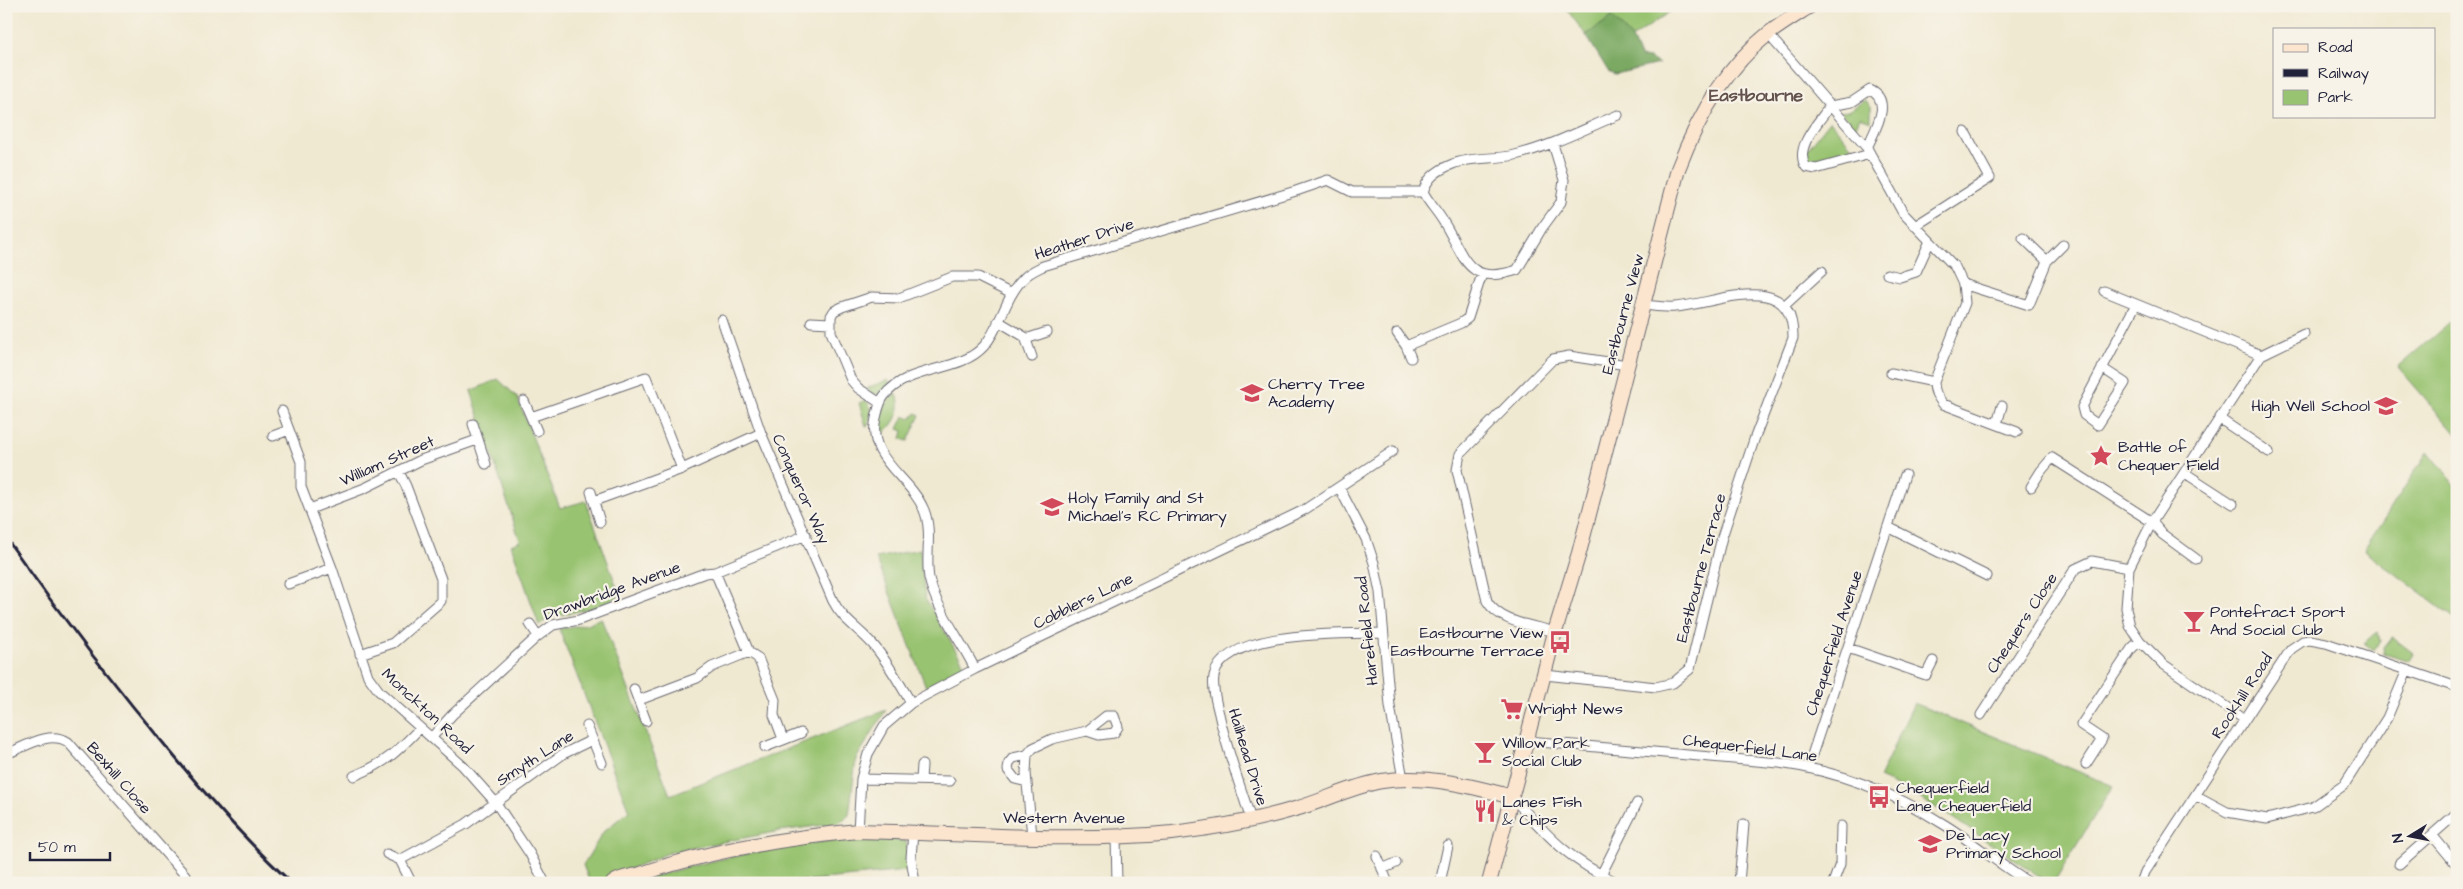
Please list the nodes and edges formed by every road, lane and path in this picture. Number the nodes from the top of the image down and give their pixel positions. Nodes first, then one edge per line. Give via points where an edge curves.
1 (1810, 6) edge
2 (1768, 34) junction
3 (1830, 106) junction
4 (1618, 114) dead end
5 (1965, 132) dead end
6 (1553, 144) junction
7 (1868, 151) junction
8 (1423, 192) junction
9 (1914, 226) junction
10 (2023, 238) dead end
11 (1930, 241) junction
12 (2063, 245) dead end
13 (2047, 261) junction
14 (1822, 270) dead end
15 (1482, 274) junction
16 (1887, 274) dead end
17 (1963, 284) junction
18 (2104, 291) dead end
19 (1012, 294) junction
20 (2136, 304) junction
21 (1644, 305) junction
22 (1785, 305) junction
23 (722, 320) dead end
24 (998, 320) junction
25 (811, 322) dead end
26 (830, 323) junction
27 (1047, 332) dead end
28 (1397, 333) dead end
29 (2304, 334) dead end
30 (1026, 340) junction
31 (1406, 346) junction
32 (2260, 355) junction
33 (1032, 357) dead end
34 (1411, 358) dead end
35 (1627, 366) junction
36 (2102, 368) junction
37 (1891, 373) dead end
38 (1934, 382) junction
39 (524, 401) dead end
40 (880, 402) junction
41 (2002, 406) dead end
42 (282, 411) dead end
43 (531, 417) junction
44 (2220, 419) junction
45 (473, 424) dead end
46 (1997, 424) junction
47 (289, 430) junction
48 (537, 431) dead end
49 (2017, 432) dead end
50 (761, 433) junction
51 (273, 436) dead end
52 (477, 440) junction
53 (1393, 450) dead end
54 (2269, 452) dead end
55 (486, 464) dead end
56 (682, 469) junction
57 (399, 472) junction
58 (2185, 473) junction
59 (1905, 476) dead end
60 (1339, 487) junction
61 (2031, 487) dead end
62 (2233, 504) dead end
63 (310, 509) junction
64 (600, 522) dead end
65 (2152, 522) junction
66 (1888, 527) junction
67 (806, 535) junction
68 (2196, 558) dead end
69 (332, 568) junction
70 (2129, 568) junction
71 (715, 572) junction
72 (1987, 576) dead end
73 (288, 584) dead end
74 (530, 624) dead end
75 (1555, 632) junction
76 (1383, 633) junction
77 (538, 636) junction
78 (2140, 641) junction
79 (1848, 648) junction
80 (749, 652) junction
81 (360, 654) junction
82 (1933, 661) dead end
83 (975, 669) junction
84 (2407, 670) junction
85 (1545, 675) junction
86 (2457, 687) edge
87 (634, 690) dead end
88 (639, 700) junction
89 (911, 703) junction
90 (1981, 715) dead end
91 (2244, 719) junction
92 (646, 721) dead end
93 (587, 726) dead end
94 (420, 728) junction
95 (1087, 731) dead end
96 (801, 733) dead end
97 (432, 737) junction
98 (783, 739) junction
99 (592, 740) junction
100 (1528, 741) junction
101 (765, 747) dead end
102 (6, 754) edge
103 (1027, 755) junction
104 (602, 763) dead end
105 (2086, 764) dead end
106 (922, 765) dead end
107 (1808, 767) junction
108 (354, 776) dead end
109 (861, 779) junction
110 (1403, 779) junction
111 (920, 780) junction
112 (950, 781) dead end
113 (1027, 782) junction
114 (2197, 796) junction
115 (1512, 797) junction
116 (496, 803) junction
117 (1637, 803) dead end
118 (2457, 813) edge
119 (1251, 820) junction
120 (1744, 824) dead end
121 (1841, 826) dead end
122 (858, 831) junction
123 (913, 832) junction
124 (2432, 835) junction
125 (1032, 836) junction
126 (1116, 837) junction
127 (1448, 846) dead end
128 (387, 854) dead end
129 (1377, 856) dead end
130 (400, 860) junction
131 (1396, 863) dead end
132 (2398, 864) dead end
133 (2457, 865) edge
134 (1382, 869) junction
135 (1601, 875) junction
136 (412, 882) edge
137 (1437, 882) edge
138 (192, 883) edge
139 (545, 883) edge
140 (613, 883) edge
141 (916, 883) edge
142 (1117, 883) edge
143 (1388, 883) edge
144 (1490, 883) edge
145 (1618, 883) edge
146 (1739, 883) edge
147 (1833, 883) edge
148 (2030, 883) edge
149 (2141, 883) edge

1 - 2 street, Eastbourne View
2 - 3 street
2 - 21 street, Eastbourne View via 1722,83 1690,138 1678,169
3 - 7 street
3 - 7 street via 1852,102 1870,90 1878,96 1882,109
3 - 7 street via 1802,148 1802,161 1806,167 1816,169
4 - 6 street
5 - 9 street via 1990,178
6 - 8 street via 1508,157 1483,158 1448,166 1427,181
6 - 15 street via 1564,180 1561,202 1517,270
7 - 9 street via 1903,213
8 - 15 street via 1470,268
8 - 19 street, Heather Drive via 1352,192 1334,182 1322,181 1043,266 1024,277
9 - 11 street
10 - 13 street
11 - 16 street via 1916,272 1896,280
11 - 17 street via 1955,268
12 - 13 street
13 - 17 street via 2029,305
14 - 22 street
15 - 31 street via 1468,318
17 - 38 street via 1965,303
18 - 20 street
19 - 24 street, Heather Drive
19 - 26 street via 978,277 952,277 899,298 872,297 842,306 834,311
20 - 32 street
20 - 36 street
21 - 22 street via 1674,307 1747,294 1774,298
21 - 35 street, Eastbourne View
22 - 85 street, Eastbourne Terrace via 1793,320 1793,338 1722,537 1690,669 1673,683 1656,687
23 - 50 street
24 - 30 street
24 - 40 street, Heather Drive via 984,346 967,358 898,383
25 - 26 street
26 - 40 street via 854,385
27 - 30 street
28 - 31 street
29 - 32 street
30 - 33 street
31 - 34 street
32 - 44 street
35 - 75 street, Eastbourne View via 1579,553
35 - 75 street via 1569,356 1553,359 1460,454 1457,461 1491,608 1503,617
36 - 36 street via 2125,383 2098,425 2084,415 2082,407
37 - 38 street
38 - 46 street via 1934,391 1943,404
39 - 43 street
40 - 83 street via 874,428 876,444 893,470 916,494 925,512 929,577
41 - 46 street
42 - 47 street, Monckton Road
43 - 48 street
43 - 56 street via 646,377
44 - 54 street
44 - 58 street
45 - 52 street
46 - 49 street
47 - 51 street
47 - 63 street, Monckton Road via 301,462 301,487
50 - 56 street, Conqueror Way
50 - 67 street, Conqueror Way
52 - 55 street
52 - 57 street, William Street via 420,460
53 - 60 street, Cobblers Lane
56 - 64 street, Conqueror Way via 593,497
57 - 63 street, William Street
57 - 81 street via 441,579 441,601 393,643
58 - 62 street
58 - 65 street
59 - 66 street, Chequerfield Avenue
60 - 76 street, Harefield Road via 1366,539 1374,563
60 - 83 street, Cobblers Lane via 1304,510
61 - 65 street via 2052,458
63 - 69 street, Monckton Road
65 - 68 street via 2162,534
65 - 70 street
66 - 72 street
66 - 79 street, Chequerfield Avenue
67 - 71 street, Drawbridge Avenue
67 - 89 street, Conqueror Way via 839,613 874,645
69 - 73 street
69 - 81 street, Monckton Road
70 - 78 street via 2126,608 2130,626
70 - 90 street, Chequers Close via 2092,561 2075,569
71 - 77 street, Drawbridge Avenue via 705,572 579,620 553,625
71 - 80 street
74 - 77 street
75 - 85 street, Eastbourne View
76 - 110 street, Harefield Road via 1390,706
76 - 119 street, Hailhead Drive via 1290,637 1242,648 1219,664 1214,677 1217,705 1228,756
77 - 97 street, Drawbridge Avenue
78 - 91 street via 2163,664
78 - 105 street via 2132,648 2081,725 2102,739
79 - 82 street via 1926,675
79 - 107 street, Chequerfield Avenue
80 - 88 street via 712,667 696,678
80 - 98 street via 758,658 775,700 774,715
81 - 94 street, Monckton Road via 368,676 379,691
83 - 89 street, Cobblers Lane
84 - 86 street, Rookhill Road
84 - 91 street, Rookhill Road via 2326,643 2302,641 2291,649
84 - 114 street via 2387,718 2344,785 2313,807 2267,818 2227,812
85 - 100 street, Eastbourne View
87 - 88 street
88 - 92 street
89 - 109 street, Cobblers Lane via 884,726 874,740
91 - 114 street, Rookhill Road
93 - 99 street, Smyth Lane
94 - 97 street, Monckton Road
94 - 108 street via 389,759
95 - 103 street via 1052,739 1033,748
96 - 98 street
97 - 116 street, Monckton Road
98 - 101 street
99 - 104 street, Smyth Lane
99 - 116 street, Smyth Lane via 563,754
100 - 107 street, Chequerfield Lane
100 - 115 street, Eastbourne View
102 - 138 street, Bexhill Close via 49,737 68,742
103 - 113 street
103 - 113 street via 1012,758 1008,770 1015,779
106 - 111 street
107 - 148 street, Chequerfield Lane via 1856,780 1897,797
109 - 111 street
109 - 122 street, Cobblers Lane
110 - 115 street, Western Avenue via 1471,786
110 - 119 street, Western Avenue via 1358,787 1296,809
111 - 112 street
113 - 125 street
114 - 149 street, Rookhill Road via 2144,872
115 - 135 street via 1552,840 1578,862
115 - 144 street, Eastbourne View
116 - 130 street, Smyth Lane via 466,824
116 - 139 street, Monckton Road
117 - 135 street
118 - 124 street
119 - 126 street, Western Avenue
120 - 146 street
121 - 147 street via 1840,864
122 - 123 street, Western Avenue
122 - 140 street, Western Avenue via 738,848 620,877
123 - 125 street, Western Avenue
123 - 141 street via 911,858
124 - 132 street
124 - 133 street
125 - 126 street, Western Avenue
126 - 142 street
127 - 137 street
128 - 130 street
129 - 134 street
130 - 136 street
131 - 134 street
134 - 143 street
135 - 145 street

